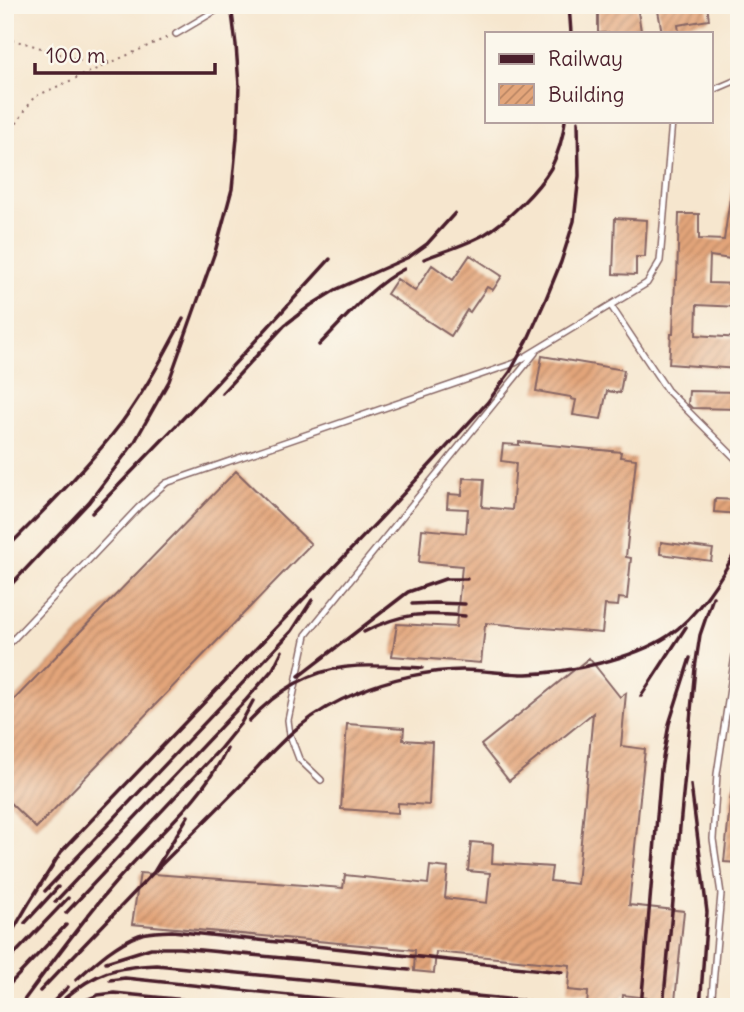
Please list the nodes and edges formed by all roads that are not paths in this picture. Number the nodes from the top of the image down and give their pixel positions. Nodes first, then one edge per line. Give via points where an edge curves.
1 (225, 5) edge
2 (176, 34) road end
3 (739, 79) edge
4 (712, 91) edge
5 (672, 122) edge
6 (611, 306) junction
7 (539, 348) junction
8 (739, 462) edge
9 (739, 629) edge
10 (5, 648) edge
11 (321, 780) dead end
12 (711, 1007) edge

1 - 2 lane
3 - 4 lane
5 - 6 lane via 660,261 647,283
6 - 7 lane
6 - 8 lane via 667,390
7 - 10 lane via 515,363 166,483
7 - 11 lane via 306,635 288,720 299,759
9 - 12 lane via 717,774 713,839 721,894

